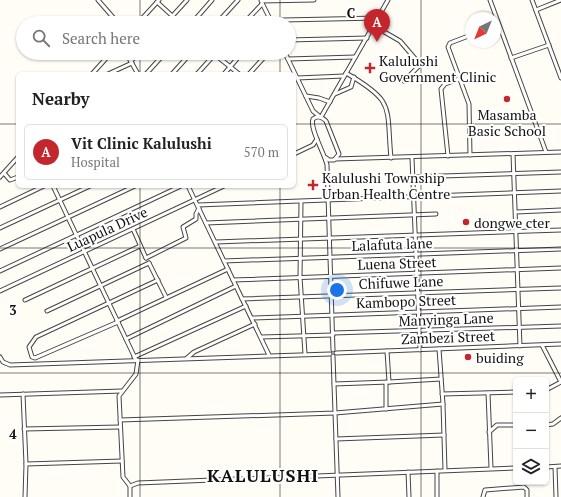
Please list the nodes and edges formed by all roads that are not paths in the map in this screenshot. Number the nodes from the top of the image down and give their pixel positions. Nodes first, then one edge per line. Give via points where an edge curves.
1 (98, 0) edge
2 (187, 0) edge
3 (212, 0) edge
4 (238, 0) edge
5 (314, 0) edge
6 (388, 0) edge
7 (490, 0) edge
8 (532, 0) edge
9 (561, 0) edge
10 (158, 1) edge
11 (261, 2) edge
12 (536, 10) junction
13 (494, 12) edge
14 (112, 16) edge
15 (144, 16) edge
16 (172, 16) joint
17 (198, 16) edge
18 (224, 16) edge
19 (250, 16) edge
20 (268, 16) edge
21 (378, 18) junction
22 (296, 22) edge
23 (374, 26) junction
24 (501, 34) edge
25 (465, 37) edge
26 (367, 38) junction
27 (296, 40) edge
28 (549, 44) junction
29 (355, 57) junction
30 (511, 58) junction
31 (296, 59) edge
32 (105, 60) edge
33 (159, 60) edge
34 (185, 60) edge
35 (208, 60) edge
36 (223, 60) edge
37 (236, 60) edge
38 (262, 60) edge
39 (288, 60) edge
40 (132, 62) joint
41 (230, 66) junction
42 (94, 72) edge
43 (112, 72) edge
44 (137, 72) edge
45 (148, 72) edge
46 (174, 72) edge
47 (199, 72) edge
48 (226, 72) edge
49 (237, 72) edge
50 (251, 72) edge
51 (294, 72) edge
52 (346, 72) junction
53 (344, 76) junction
54 (354, 77) junction
55 (561, 77) edge
56 (297, 78) joint
57 (459, 79) junction
58 (404, 81) dead end
59 (334, 95) junction
60 (306, 96) junction
61 (330, 102) junction
62 (313, 111) junction
63 (320, 117) junction
64 (312, 121) junction
65 (317, 138) junction
66 (313, 145) junction
67 (321, 147) junction
68 (546, 152) junction
69 (561, 152) edge
70 (296, 153) edge
71 (339, 154) junction
72 (513, 154) junction
73 (470, 155) junction
74 (448, 156) junction
75 (325, 157) junction
76 (391, 158) junction
77 (412, 158) junction
78 (16, 159) edge
79 (347, 159) junction
80 (333, 160) junction
81 (327, 165) junction
82 (561, 172) edge
83 (4, 173) junction
84 (514, 173) junction
85 (0, 177) edge
86 (413, 177) junction
87 (16, 178) edge
88 (40, 188) edge
89 (54, 188) edge
90 (86, 188) edge
91 (131, 188) edge
92 (177, 188) edge
93 (189, 188) edge
94 (220, 188) edge
95 (561, 191) edge
96 (515, 192) junction
97 (414, 196) junction
98 (328, 199) junction
99 (60, 200) junction
100 (195, 200) junction
101 (301, 202) junction
102 (198, 206) junction
103 (0, 207) edge
104 (561, 210) edge
105 (516, 212) junction
106 (436, 214) dead end
107 (415, 216) junction
108 (68, 217) junction
109 (328, 218) junction
110 (300, 219) junction
111 (206, 222) junction
112 (0, 228) edge
113 (133, 228) junction
114 (561, 230) edge
115 (516, 231) junction
116 (416, 234) junction
117 (77, 235) junction
118 (329, 237) junction
119 (300, 238) junction
120 (216, 242) junction
121 (140, 246) junction
122 (0, 249) edge
123 (561, 249) edge
124 (516, 251) junction
125 (84, 252) junction
126 (416, 254) junction
127 (329, 257) junction
128 (146, 258) junction
129 (300, 258) junction
130 (224, 261) junction
131 (149, 264) junction
132 (91, 268) junction
133 (561, 268) edge
134 (228, 269) junction
135 (517, 270) junction
136 (0, 271) edge
137 (416, 273) junction
138 (330, 276) junction
139 (300, 277) junction
140 (158, 280) junction
141 (233, 280) junction
142 (100, 286) junction
143 (236, 286) junction
144 (561, 288) edge
145 (518, 289) junction
146 (0, 291) edge
147 (417, 293) junction
148 (302, 296) junction
149 (331, 296) junction
150 (166, 297) junction
151 (242, 299) junction
152 (25, 300) dead end
153 (109, 304) junction
154 (246, 306) junction
155 (561, 307) edge
156 (518, 309) junction
157 (47, 311) dead end
158 (418, 311) junction
159 (332, 314) junction
160 (302, 315) junction
161 (252, 318) junction
162 (117, 321) junction
163 (255, 324) junction
164 (561, 326) edge
165 (519, 328) junction
166 (418, 331) junction
167 (333, 334) junction
168 (304, 336) junction
169 (261, 337) junction
170 (126, 338) junction
171 (561, 344) edge
172 (542, 345) junction
173 (520, 346) junction
174 (439, 349) junction
175 (333, 350) junction
176 (420, 350) junction
177 (388, 351) junction
178 (336, 353) junction
179 (305, 354) junction
180 (269, 355) junction
181 (332, 355) junction
182 (0, 357) edge
183 (34, 358) junction
184 (187, 358) junction
185 (136, 359) junction
186 (31, 364) junction
187 (441, 379) junction
188 (387, 382) junction
189 (334, 384) junction
190 (549, 388) edge
191 (122, 391) junction
192 (513, 392) edge
193 (0, 394) edge
194 (23, 394) junction
195 (442, 394) junction
196 (488, 394) junction
197 (443, 404) junction
198 (386, 410) junction
199 (335, 414) junction
200 (561, 418) edge
201 (120, 420) junction
202 (513, 425) edge
203 (549, 425) edge
204 (120, 427) junction
205 (24, 430) junction
206 (489, 432) junction
207 (444, 435) junction
208 (336, 439) junction
209 (122, 462) junction
210 (26, 464) junction
211 (561, 466) edge
212 (549, 467) edge
213 (555, 467) junction
214 (491, 468) junction
215 (513, 468) edge
216 (445, 470) junction
217 (437, 471) junction
218 (408, 472) junction
219 (337, 474) junction
220 (130, 486) junction
221 (25, 497) edge
222 (130, 497) edge
223 (338, 497) edge
224 (409, 497) edge
225 (437, 497) edge
226 (483, 497) edge
227 (527, 497) edge
228 (556, 497) edge

1 - 14 street
2 - 16 street
3 - 17 street
4 - 18 street
5 - 11 street
6 - 21 street
7 - 13 street
8 - 12 street
9 - 12 street
10 - 15 street
10 - 16 street
11 - 19 street
11 - 20 street
12 - 28 street
21 - 22 street
21 - 23 street
23 - 26 street
23 - 58 street via 400,41 418,62 419,66
24 - 30 street
25 - 57 street via 448,46
26 - 27 street
26 - 29 street
28 - 30 street
28 - 55 street
29 - 31 street
29 - 52 street
30 - 68 street
32 - 42 street
33 - 45 street
34 - 46 street
35 - 47 street
36 - 41 street
37 - 41 street
38 - 50 street
39 - 51 street
40 - 43 street
40 - 44 street
41 - 48 street
41 - 49 street
52 - 53 street
52 - 54 street
53 - 56 street
53 - 59 street
54 - 59 street via 352,86
54 - 76 street via 375,90 387,109
56 - 60 street
57 - 73 street via 469,104
57 - 74 street via 445,84 441,89
59 - 61 street
60 - 61 street
60 - 62 street
61 - 63 street
62 - 63 street
62 - 64 street
63 - 64 street
63 - 71 street via 326,121
64 - 65 street
65 - 66 street
65 - 67 street
66 - 67 street
66 - 70 street
67 - 75 street
68 - 69 street
68 - 72 street
71 - 79 street
71 - 80 street
72 - 73 street
72 - 84 street
73 - 74 street
74 - 77 street
75 - 80 street
75 - 81 street
76 - 77 street
76 - 79 street
77 - 86 street
78 - 83 street
79 - 80 street
80 - 81 street
81 - 98 street
82 - 84 street
83 - 85 street
83 - 87 street via 10,180
84 - 86 street
84 - 96 street
86 - 97 street
88 - 103 street
89 - 99 street
90 - 99 street
91 - 108 street
92 - 117 street
93 - 100 street
94 - 100 street, Luapula Drive
95 - 96 street
96 - 97 street
96 - 105 street
97 - 98 street
97 - 107 street
98 - 101 street
98 - 109 street
99 - 108 street
99 - 112 street
100 - 102 street
100 - 113 street, Luapula Drive
101 - 102 street
101 - 110 street
102 - 111 street
102 - 128 street via 196,220 183,227 186,238
104 - 105 street
105 - 115 street
106 - 107 street
107 - 109 street
107 - 116 street
108 - 117 street
108 - 122 street
109 - 110 street
109 - 118 street
110 - 111 street
110 - 119 street
111 - 120 street
113 - 121 street
113 - 125 street, Luapula Drive
114 - 115 street
115 - 116 street
115 - 124 street
116 - 118 street
116 - 126 street
117 - 125 street
117 - 136 street
118 - 119 street
118 - 127 street
119 - 120 street
119 - 129 street
120 - 130 street
121 - 128 street
121 - 132 street
123 - 124 street, Lalafuta lane
124 - 126 street, Lalafuta lane
124 - 135 street
125 - 132 street
125 - 146 street, Luapula Drive
126 - 127 street, Lalafuta lane
126 - 137 street
127 - 129 street, Lalafuta lane
127 - 138 street
128 - 131 street
129 - 130 street, Lalafuta lane
129 - 139 street
130 - 134 street
131 - 140 street
131 - 142 street
132 - 142 street
132 - 152 street
133 - 135 street, Luena Street
134 - 141 street
134 - 150 street
135 - 137 street, Luena Street
135 - 145 street
137 - 138 street, Luena Street
137 - 147 street
138 - 139 street, Luena Street
138 - 149 street
139 - 141 street, Luena Street
139 - 148 street
140 - 150 street
140 - 153 street
141 - 143 street
142 - 153 street
142 - 157 street
143 - 151 street
143 - 170 street
144 - 145 street, Chifuwe Lane
145 - 147 street, Chifuwe Lane
145 - 156 street
147 - 149 street, Chifuwe Lane
147 - 158 street
148 - 149 street, Chifuwe Lane
148 - 151 street, Chifuwe Lane
148 - 160 street
149 - 159 street
150 - 162 street
151 - 154 street
153 - 162 street
153 - 183 street via 34,339 29,347
154 - 161 street
154 - 185 street
155 - 156 street, Kambopo Street
156 - 158 street, Kambopo Street
156 - 165 street
158 - 159 street, Kambopo Street
158 - 166 street
159 - 160 street, Kambopo Street
159 - 167 street
160 - 161 street, Kambopo Street
160 - 168 street
161 - 163 street
162 - 170 street
162 - 183 street
163 - 169 street
163 - 184 street via 194,352
164 - 165 street, Manyinga Lane
165 - 166 street, Manyinga Lane
165 - 173 street
166 - 167 street, Manyinga Lane
166 - 176 street
167 - 168 street, Manyinga Lane
167 - 175 street
168 - 169 street, Manyinga Lane
168 - 179 street
169 - 180 street
170 - 185 street
171 - 172 street, Zambezi Street
172 - 173 street, Zambezi Street
172 - 190 street via 561,382
173 - 174 street, Zambezi Street
174 - 176 street, Zambezi Street
174 - 187 street
175 - 178 street
175 - 181 street
176 - 177 street, Zambezi Street
177 - 178 street, Zambezi Street
177 - 188 street
178 - 181 street
179 - 180 street
179 - 181 street
180 - 184 street
181 - 189 street
182 - 186 street via 6,364
183 - 186 street
184 - 185 street
185 - 186 street
185 - 191 street via 136,374
187 - 188 street
187 - 195 street
188 - 189 street
188 - 198 street
189 - 199 street
191 - 194 street
191 - 201 street via 119,396
192 - 196 street
193 - 194 street
194 - 205 street
195 - 196 street
195 - 197 street
196 - 206 street
197 - 198 street
197 - 207 street
198 - 199 street
199 - 201 street
199 - 208 street
200 - 203 street
201 - 204 street
202 - 206 street via 497,425
204 - 205 street
204 - 209 street
205 - 210 street
206 - 214 street
207 - 208 street
207 - 216 street
208 - 219 street
209 - 210 street
209 - 220 street via 124,480
210 - 221 street
211 - 213 street
212 - 213 street
213 - 228 street
214 - 215 street
214 - 216 street
216 - 217 street
217 - 218 street
217 - 225 street
218 - 219 street
218 - 224 street
219 - 220 street via 138,483
219 - 223 street
220 - 222 street
226 - 227 street via 485,490 524,487 527,490

